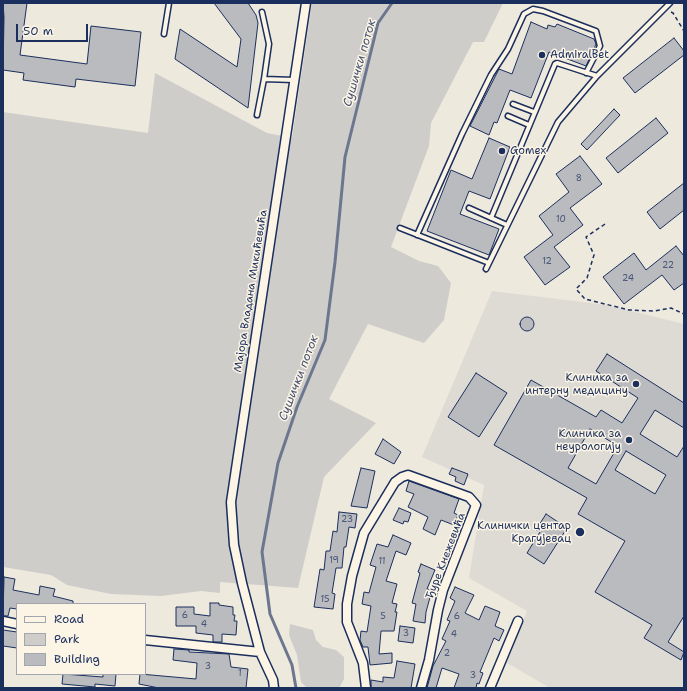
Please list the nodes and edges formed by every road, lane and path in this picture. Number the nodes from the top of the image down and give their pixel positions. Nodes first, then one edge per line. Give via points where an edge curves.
1 (169, 3) edge
2 (306, 3) edge
3 (670, 3) edge
4 (664, 9) junction
5 (262, 12) dead end
6 (684, 31) edge
7 (164, 34) dead end
8 (586, 72) junction
9 (597, 76) junction
10 (264, 79) junction
11 (294, 80) junction
12 (513, 104) dead end
13 (534, 112) junction
14 (257, 115) dead end
15 (508, 116) dead end
16 (529, 125) junction
17 (469, 208) dead end
18 (491, 218) junction
19 (605, 224) dead end
20 (507, 225) junction
21 (400, 228) dead end
22 (417, 236) junction
23 (489, 263) junction
24 (486, 269) dead end
25 (684, 314) edge
26 (3, 621) edge
27 (518, 621) dead end
28 (16, 624) edge
29 (146, 640) edge
30 (260, 652) junction
31 (274, 688) edge
32 (366, 688) edge
33 (420, 688) edge
34 (490, 688) edge

1 - 7 lane
2 - 11 street, Мајора Владана Микићевића
3 - 4 lane
4 - 6 path via 673,12
4 - 9 lane
5 - 10 lane via 269,44
8 - 9 lane
8 - 13 lane via 557,62
8 - 22 lane via 600,46 596,32 542,11 533,9 524,14 462,134
9 - 20 lane via 558,122
10 - 11 lane
10 - 14 lane
11 - 30 street, Мајора Владана Микићевића via 231,502 234,545
12 - 13 lane
13 - 16 lane
15 - 16 lane
16 - 18 lane
17 - 18 lane
18 - 20 lane
19 - 25 path via 586,237 594,254 587,278 576,289 585,299 629,310 655,311 671,308
20 - 23 lane
21 - 22 lane
22 - 23 lane
23 - 24 lane
26 - 28 street
27 - 34 street
29 - 30 street
30 - 31 street, Мајора Владана Микићевића
32 - 33 street, Ђуре Кнежевића via 363,664 347,622 352,576 364,534 395,482 408,476 470,496 476,505 443,590 429,660

